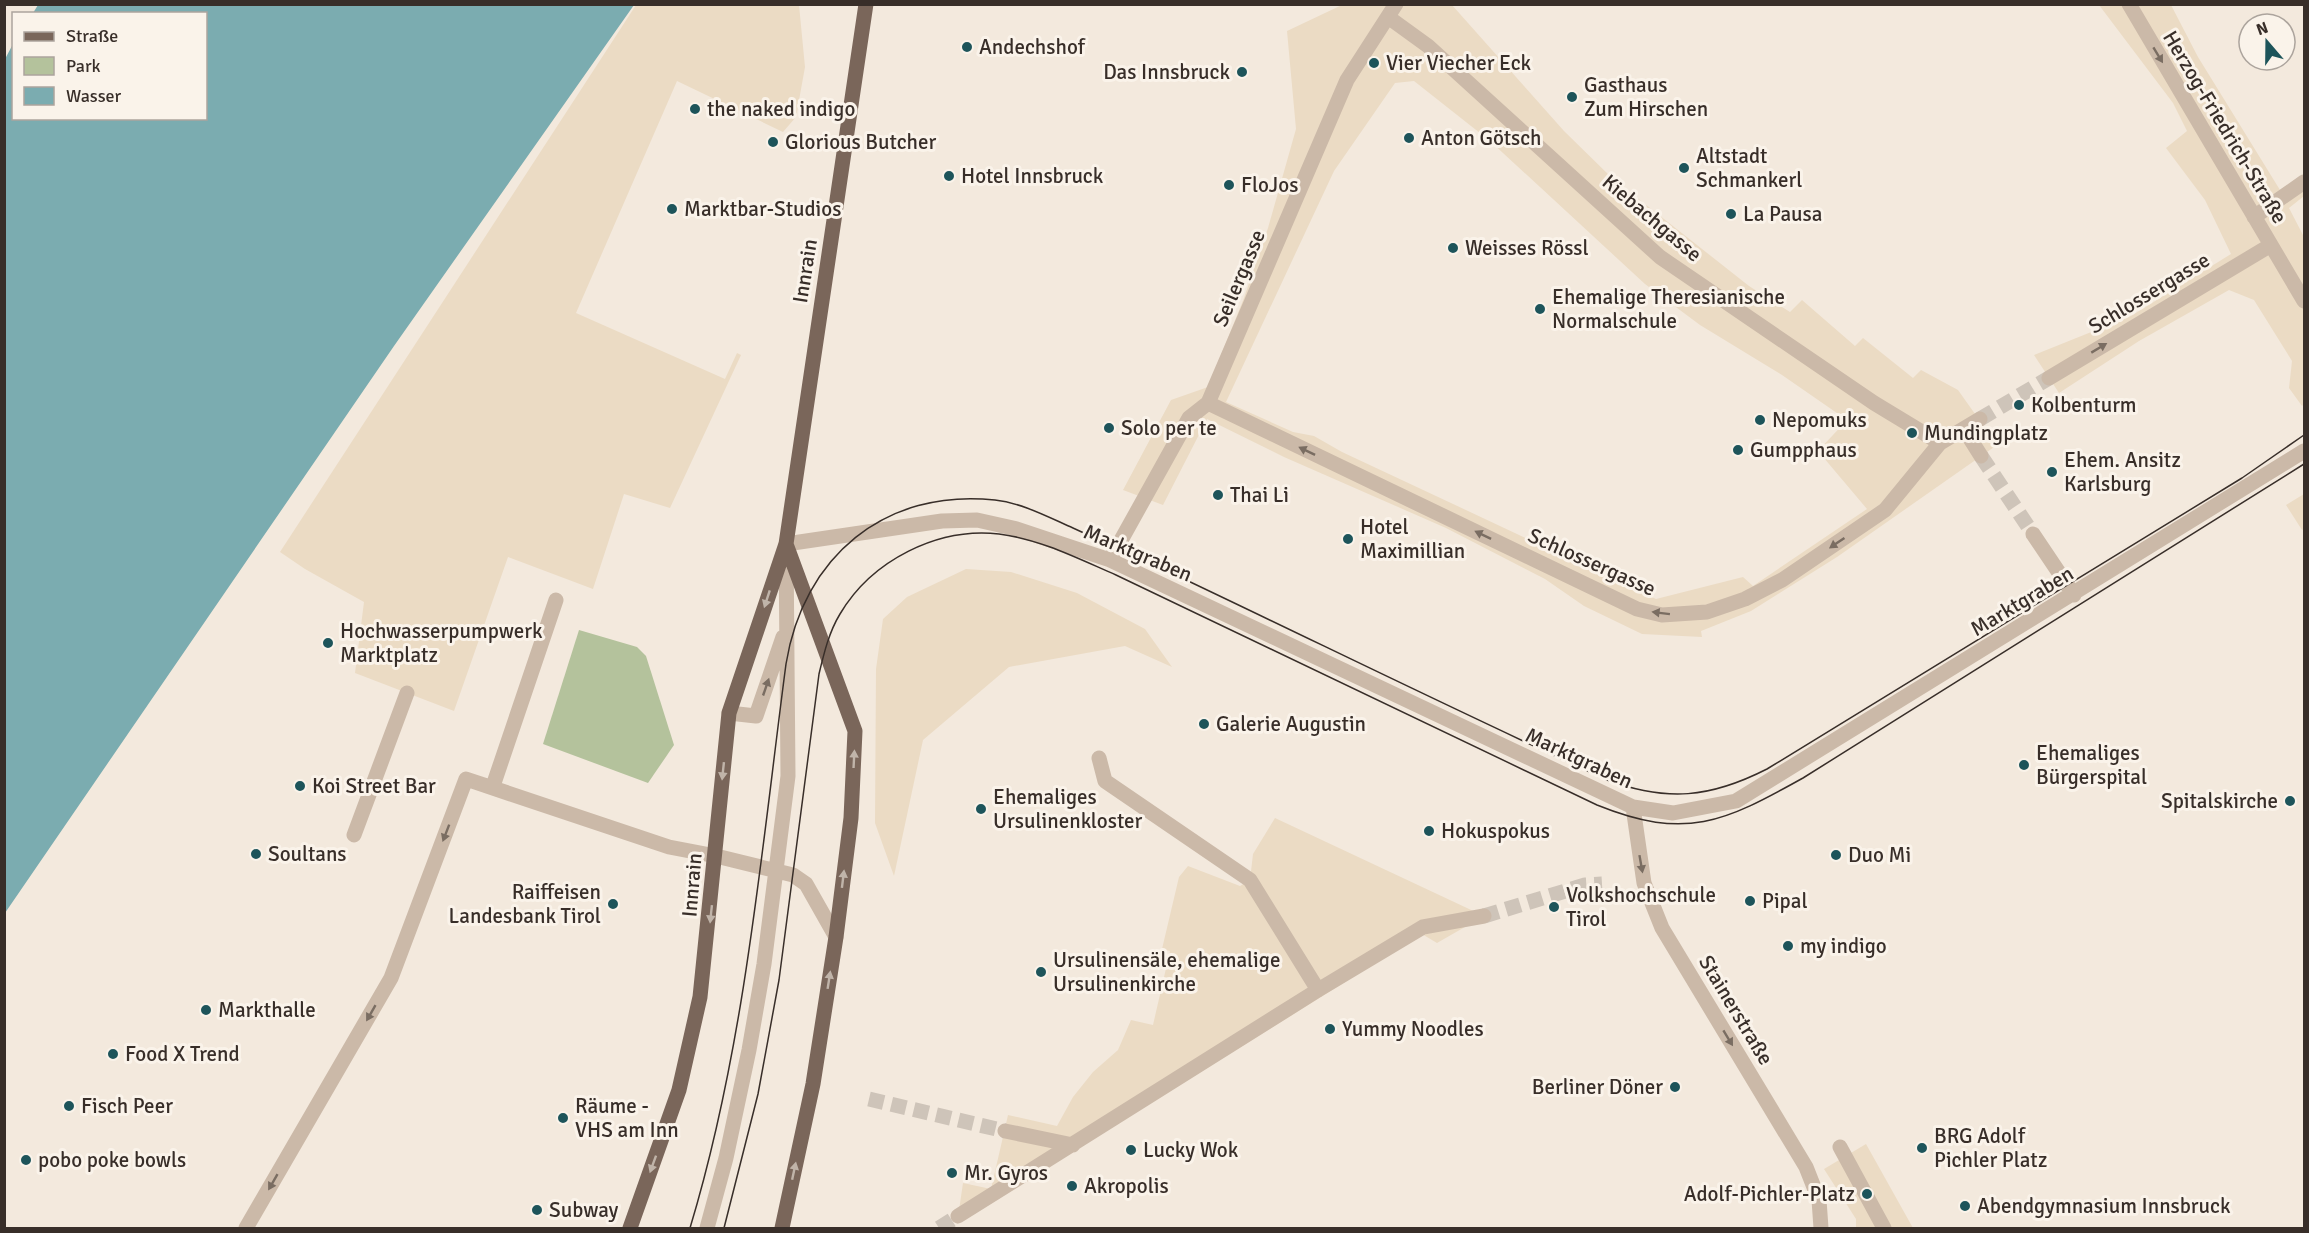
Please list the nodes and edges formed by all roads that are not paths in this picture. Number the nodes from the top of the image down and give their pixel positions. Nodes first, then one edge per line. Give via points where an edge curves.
1 (866, 4) edge
2 (2129, 4) edge
3 (1392, 11) edge
4 (2304, 182) edge
5 (2254, 217) junction
6 (2271, 245) junction
7 (2304, 301) edge
8 (2049, 378) tunnel mouth
9 (1208, 403) junction
10 (1980, 419) tunnel mouth
11 (1964, 429) junction
12 (1940, 443) junction
13 (2304, 451) edge
14 (1981, 456) tunnel mouth
15 (2033, 534) tunnel mouth
16 (786, 544) junction
17 (1110, 560) junction
18 (2074, 595) junction
19 (556, 600) dead end
20 (787, 626) junction
21 (407, 693) dead end
22 (729, 713) junction
23 (1099, 758) dead end
24 (493, 786) junction
25 (1633, 807) junction
26 (354, 835) dead end
27 (716, 856) junction
28 (777, 871) junction
29 (1484, 916) tunnel mouth
30 (836, 937) junction
31 (1318, 990) junction
32 (1005, 1131) tunnel mouth
33 (1073, 1146) junction
34 (1840, 1147) dead end
35 (958, 1216) tunnel mouth
36 (1822, 1227) edge
37 (246, 1228) edge
38 (630, 1228) edge
39 (707, 1228) edge
40 (782, 1228) edge
41 (1884, 1228) edge

1 - 16 main road, Innrain
2 -> 5 street, Herzog-Friedrich-Straße
3 - 9 street, Seilergasse via 1347,80
3 - 12 street, Kiebachgasse via 1660,257 1874,403
4 - 5 street
5 - 6 street, Herzog-Friedrich-Straße
6 - 7 street, Herzog-Friedrich-Straße
8 -> 6 street, Schlossergasse
12 -> 9 street, Schlossergasse via 1885,510 1782,580 1707,612 1662,615 1637,609
9 - 17 street, Seilergasse via 1189,418
10 - 11 street, Schlossergasse
11 - 12 street, Schlossergasse
11 - 14 street
13 - 18 street, Marktgraben
15 - 18 street
16 - 17 street, Marktgraben via 977,520
16 - 20 street
16 -> 22 main road, Innrain
30 -> 16 main road, Innrain via 851,818 855,731
17 - 25 street, Marktgraben
18 - 25 street, Marktgraben via 1736,801 1673,813
19 - 24 street
22 -> 20 street via 756,716
20 - 28 street via 788,776
21 - 26 street
22 -> 27 main road, Innrain
23 - 31 street via 1105,781 1250,880
24 - 27 street via 669,847
24 -> 37 street via 466,779 391,978
25 -> 36 street, Stainerstraße via 1644,883 1662,928 1806,1167 1819,1200
27 - 28 street
27 -> 38 main road, Innrain via 706,960 693,1038 679,1090
28 - 30 street via 806,884
28 - 39 street via 749,1050
29 - 31 street via 1423,927
40 -> 30 main road, Innrain via 813,1084
31 - 33 street
32 - 33 street
33 - 35 street
34 - 41 street

